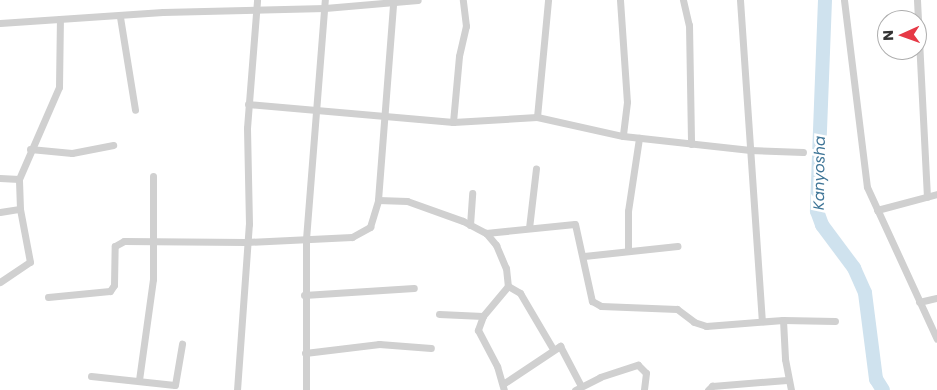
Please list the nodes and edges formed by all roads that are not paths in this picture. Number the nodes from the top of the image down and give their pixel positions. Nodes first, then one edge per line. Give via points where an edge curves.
1 (257, 0) edge
2 (325, 0) edge
3 (418, 0) edge
4 (463, 0) edge
5 (548, 0) edge
6 (620, 0) edge
7 (683, 0) edge
8 (740, 0) edge
9 (844, 0) edge
10 (918, 0) edge
11 (407, 1) edge
12 (394, 4) junction
13 (325, 8) junction
14 (256, 12) junction
15 (120, 17) junction
16 (60, 19) junction
17 (0, 23) edge
18 (248, 104) junction
19 (317, 109) junction
20 (135, 110) dead end
21 (385, 117) junction
22 (537, 117) junction
23 (453, 122) junction
24 (623, 136) junction
25 (639, 138) junction
26 (691, 144) junction
27 (113, 145) dead end
28 (30, 149) junction
29 (750, 150) junction
30 (803, 152) dead end
31 (536, 168) dead end
32 (153, 176) dead end
33 (0, 178) edge
34 (19, 179) junction
35 (472, 192) dead end
36 (937, 194) edge
37 (927, 197) junction
38 (378, 200) junction
39 (20, 209) junction
40 (877, 210) junction
41 (0, 212) edge
42 (470, 225) junction
43 (529, 228) junction
44 (486, 233) junction
45 (306, 239) junction
46 (246, 242) junction
47 (153, 243) junction
48 (677, 246) dead end
49 (628, 251) junction
50 (584, 256) junction
51 (0, 282) edge
52 (508, 286) junction
53 (414, 288) dead end
54 (304, 296) junction
55 (48, 297) dead end
56 (937, 298) edge
57 (919, 302) junction
58 (439, 314) dead end
59 (482, 316) junction
60 (783, 320) junction
61 (762, 321) junction
62 (836, 321) dead end
63 (937, 339) edge
64 (182, 344) dead end
65 (432, 348) dead end
66 (553, 349) junction
67 (305, 353) junction
68 (91, 376) dead end
69 (139, 380) junction
70 (788, 380) junction
71 (504, 387) edge
72 (578, 388) edge
73 (237, 390) edge
74 (306, 390) edge
75 (644, 390) edge
76 (708, 390) edge
77 (791, 390) edge

1 - 14 street
2 - 13 street
3 - 11 street
4 - 23 street via 466,26 458,56
5 - 22 street
6 - 24 street via 627,102
7 - 26 street via 688,25
8 - 29 street
9 - 40 street via 852,50 861,163
10 - 37 street
11 - 12 street
12 - 13 street
12 - 21 street
13 - 14 street
13 - 19 street
14 - 15 street via 163,12
14 - 18 street
15 - 16 street
15 - 20 street
16 - 17 street
16 - 28 street via 59,87
18 - 19 street
18 - 46 street via 249,224
19 - 21 street
19 - 45 street
21 - 23 street
21 - 38 street
22 - 23 street
22 - 24 street
24 - 25 street
25 - 26 street
25 - 49 street via 628,211
26 - 29 street
27 - 28 street via 72,153
28 - 34 street
29 - 30 street
29 - 61 street
31 - 43 street
32 - 47 street
33 - 34 street
34 - 39 street
35 - 42 street
36 - 37 street
37 - 40 street
38 - 42 street via 407,202
38 - 45 street via 375,218 361,234
39 - 41 street
39 - 51 street via 30,262
40 - 57 street
42 - 44 street
43 - 44 street
43 - 50 street via 575,224
44 - 52 street via 503,258
45 - 46 street
45 - 54 street
46 - 47 street
46 - 73 street
47 - 55 street via 124,241 116,244 114,285 110,291
47 - 69 street via 153,279
48 - 49 street
49 - 50 street
50 - 61 street via 592,301 601,306 677,309 694,322 706,326
52 - 59 street
52 - 66 street via 520,293
53 - 54 street
54 - 67 street
56 - 57 street
57 - 63 street
58 - 59 street
59 - 71 street via 478,335
60 - 61 street
60 - 62 street
60 - 70 street
64 - 69 street via 175,385
65 - 67 street via 379,344
66 - 71 street
66 - 72 street via 563,347
67 - 74 street
68 - 69 street
70 - 76 street via 712,386
70 - 77 street
72 - 75 street via 638,365 646,373

